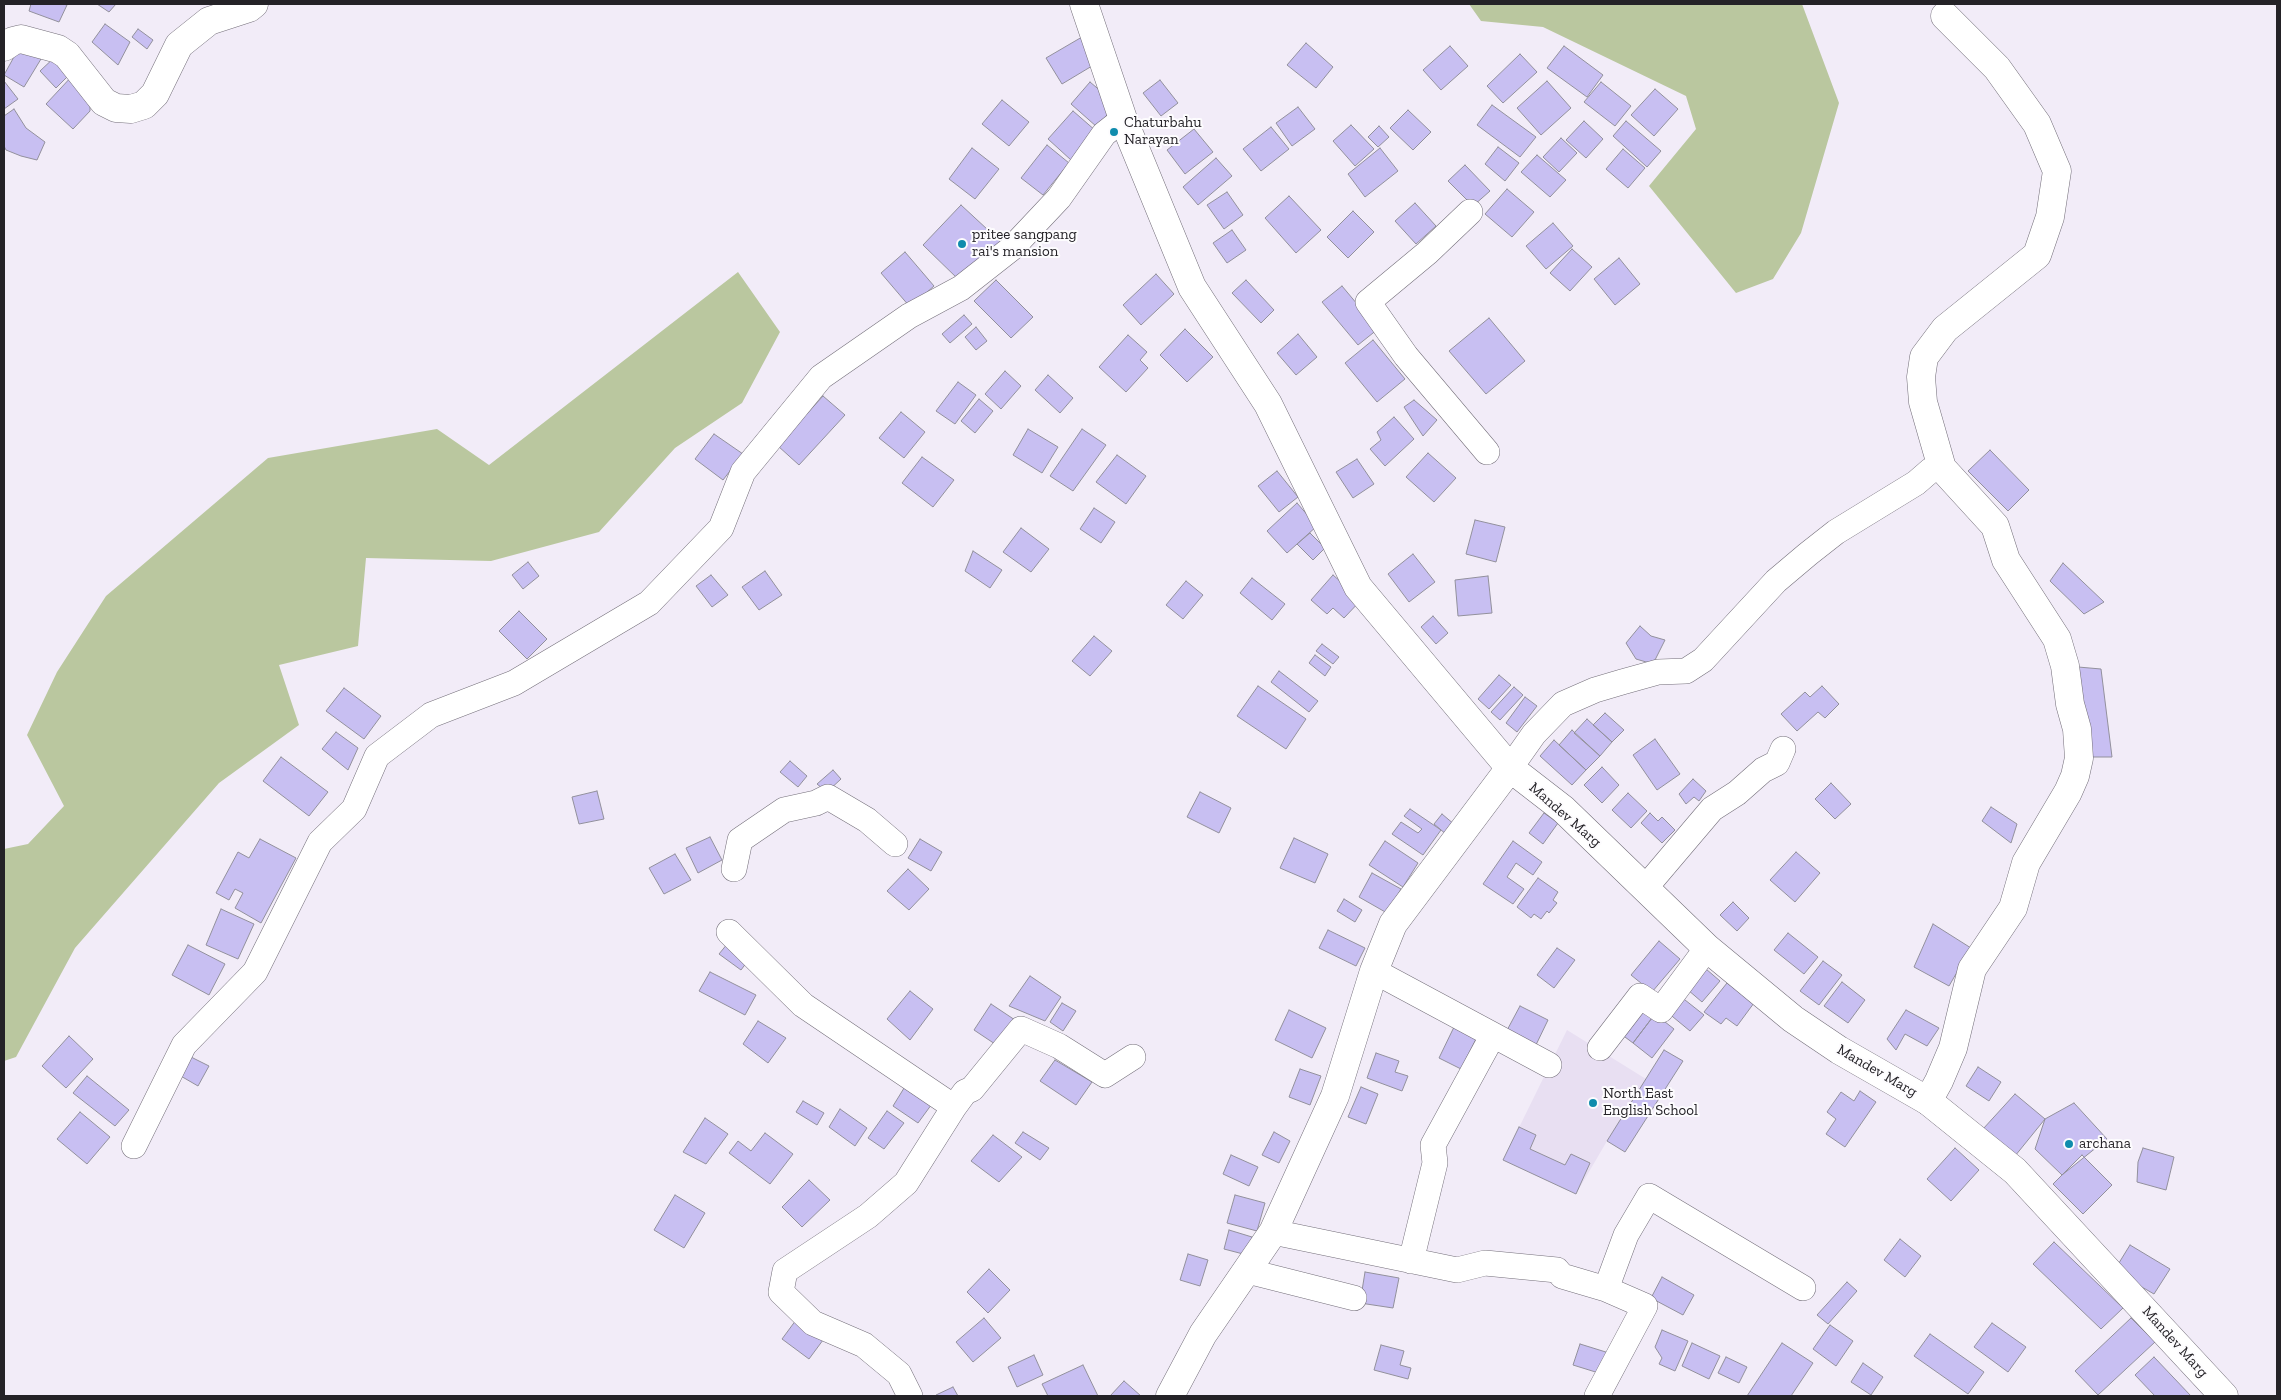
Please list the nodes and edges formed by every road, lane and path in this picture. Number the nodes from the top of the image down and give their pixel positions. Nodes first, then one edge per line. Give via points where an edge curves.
1 (254, 4) edge
2 (1084, 4) edge
3 (1945, 16) dead end
4 (4, 47) edge
5 (1124, 118) junction
6 (1470, 212) dead end
7 (1487, 452) dead end
8 (1942, 468) junction
9 (1783, 749) dead end
10 (1510, 768) junction
11 (895, 844) dead end
12 (734, 869) dead end
13 (1645, 888) junction
14 (729, 932) dead end
15 (1707, 948) junction
16 (1374, 971) junction
17 (1493, 1035) junction
18 (1600, 1048) dead end
19 (1133, 1057) dead end
20 (1549, 1065) dead end
21 (1928, 1101) junction
22 (954, 1107) junction
23 (134, 1146) dead end
24 (1273, 1232) junction
25 (1411, 1261) junction
26 (1247, 1271) junction
27 (1803, 1288) dead end
28 (1606, 1289) junction
29 (1354, 1298) dead end
30 (910, 1396) edge
31 (1170, 1396) edge
32 (1597, 1396) edge
33 (2224, 1396) edge

1 - 4 main road via 209,21 179,45 155,94 144,105 131,108 116,108 104,102 68,55 58,49 21,39
2 - 5 main road, Mandev Marg
3 - 8 main road via 1997,68 2037,124 2057,171 2050,217 2037,255 1945,329 1924,356 1921,377 1923,402
5 - 10 main road, Mandev Marg via 1192,287 1268,404 1358,587
5 - 23 street via 1104,134 1059,198 1012,248 961,288 909,316 821,377 743,472 722,528 649,603 514,683 431,716 377,756 354,809 320,842 255,972 184,1045
6 - 7 street via 1368,302 1406,356
8 - 10 street via 1932,470 1836,532 1808,554 1776,581 1704,660 1686,671 1658,672 1595,690 1563,704 1534,734
8 - 21 main road via 1995,526 2006,560 2057,639 2077,729 2079,758 2068,792 2026,863 2012,908 1972,969 1952,1048
9 - 13 street via 1777,763 1712,809
10 - 13 main road, Mandev Marg via 1562,809
10 - 16 main road via 1393,924
11 - 12 street via 867,820 828,797 784,810 740,840
13 - 15 main road, Mandev Marg
14 - 22 street via 802,1005
15 - 18 street via 1661,1010 1640,996
15 - 21 main road, Mandev Marg via 1793,1019 1839,1050
16 - 17 street
16 - 24 main road via 1336,1096
17 - 20 street
17 - 25 street via 1433,1145 1435,1163
19 - 22 street via 1105,1075 1059,1046 1021,1029
21 - 33 main road, Mandev Marg via 2015,1171
22 - 30 street via 906,1183 868,1216 785,1271 782,1285 782,1292 813,1323 864,1345 899,1374
24 - 25 street
24 - 26 main road
25 - 28 street via 1457,1270 1485,1263 1557,1270 1562,1276
26 - 29 street
26 - 31 main road via 1203,1334
27 - 28 street via 1649,1196 1626,1235
28 - 32 street via 1645,1306

